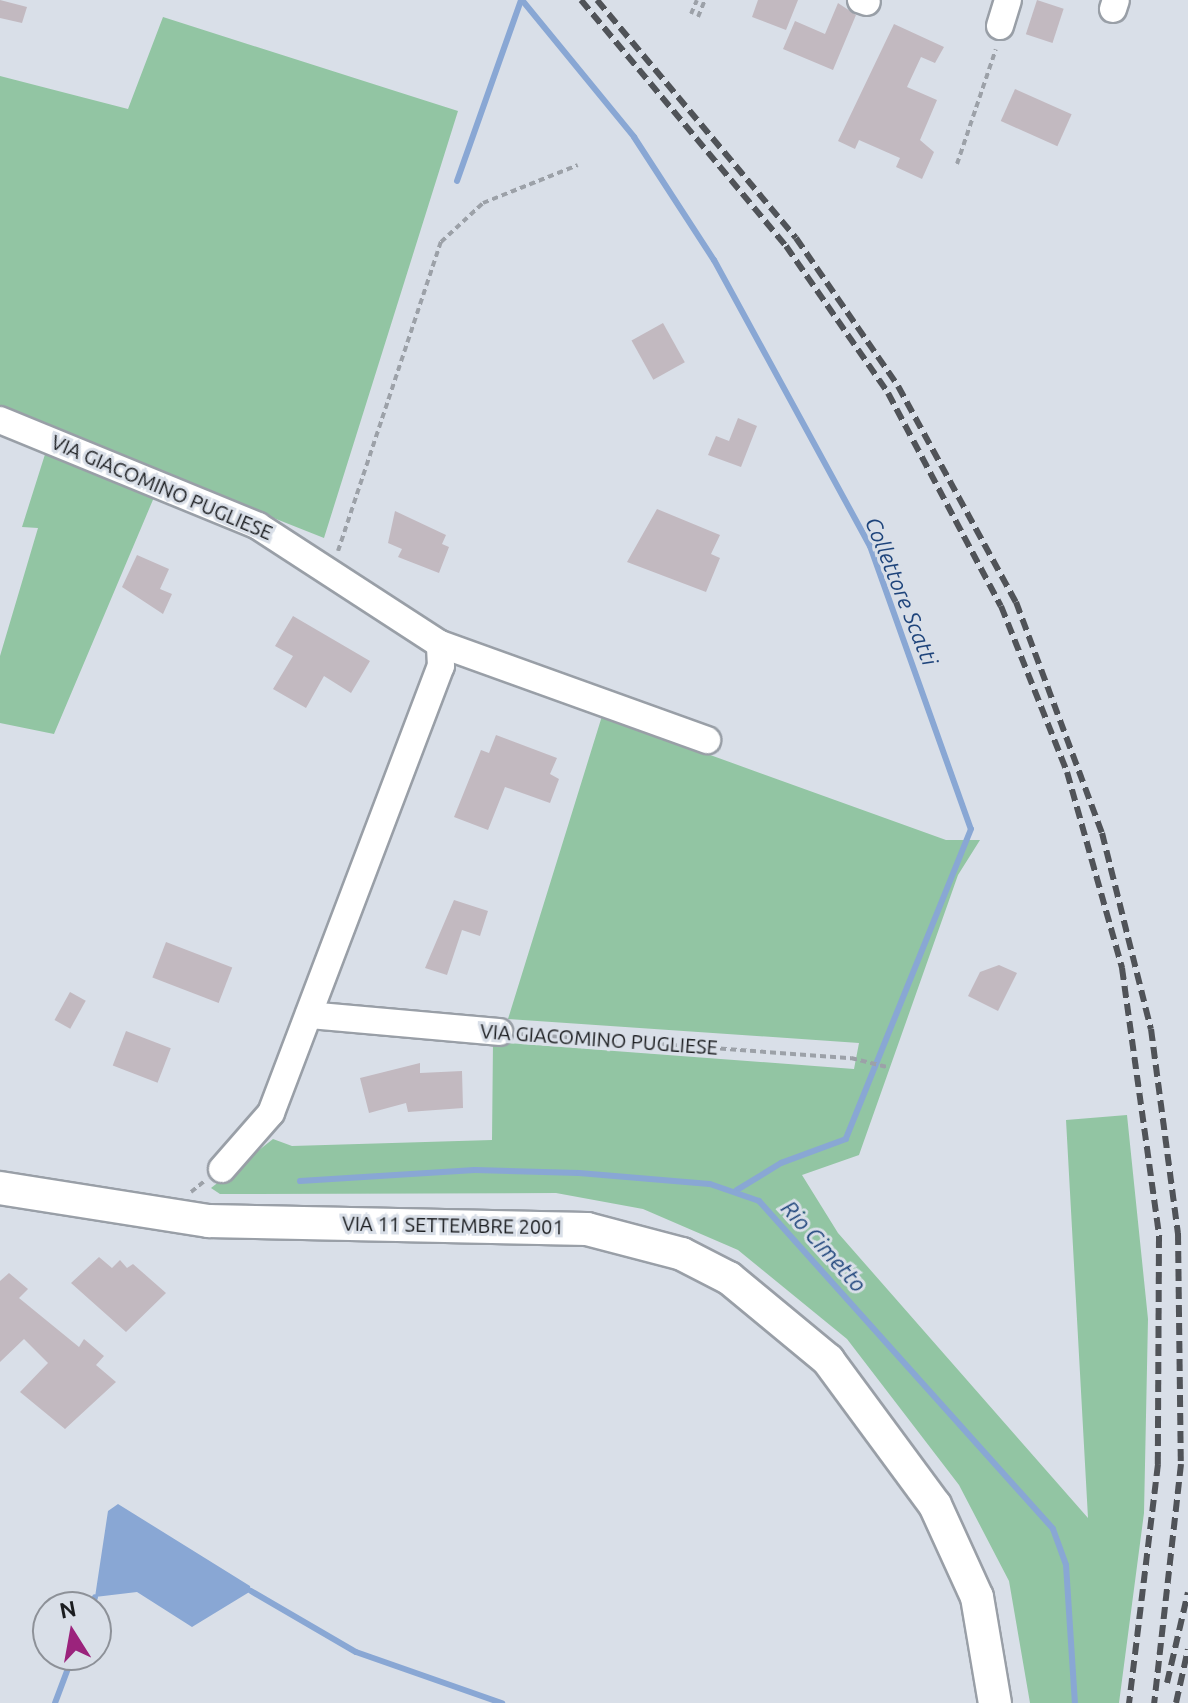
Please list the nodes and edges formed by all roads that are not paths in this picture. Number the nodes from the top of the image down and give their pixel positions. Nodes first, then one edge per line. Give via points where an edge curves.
1 (1008, 0) edge
2 (1000, 26) road end
3 (0, 420) edge
4 (440, 644) junction
5 (707, 740) dead end
6 (309, 1015) junction
7 (499, 1032) road end
8 (222, 1169) dead end
9 (0, 1188) edge
10 (977, 1597) junction
11 (978, 1703) edge
12 (995, 1703) edge

1 - 2 street
3 - 4 street, VIA GIACOMINO PUGLIESE via 258,526 332,569
4 - 5 street, VIA GIACOMINO PUGLIESE
4 - 6 street via 441,666
6 - 7 street, VIA GIACOMINO PUGLIESE
6 - 8 street via 271,1113
9 - 10 main road, VIA 11 SETTEMBRE 2001 via 208,1221 544,1223 682,1254 767,1305 828,1360 935,1505
10 - 11 main road, VIA 11 SETTEMBRE 2001
10 - 12 main road, VIA 11 SETTEMBRE 2001

